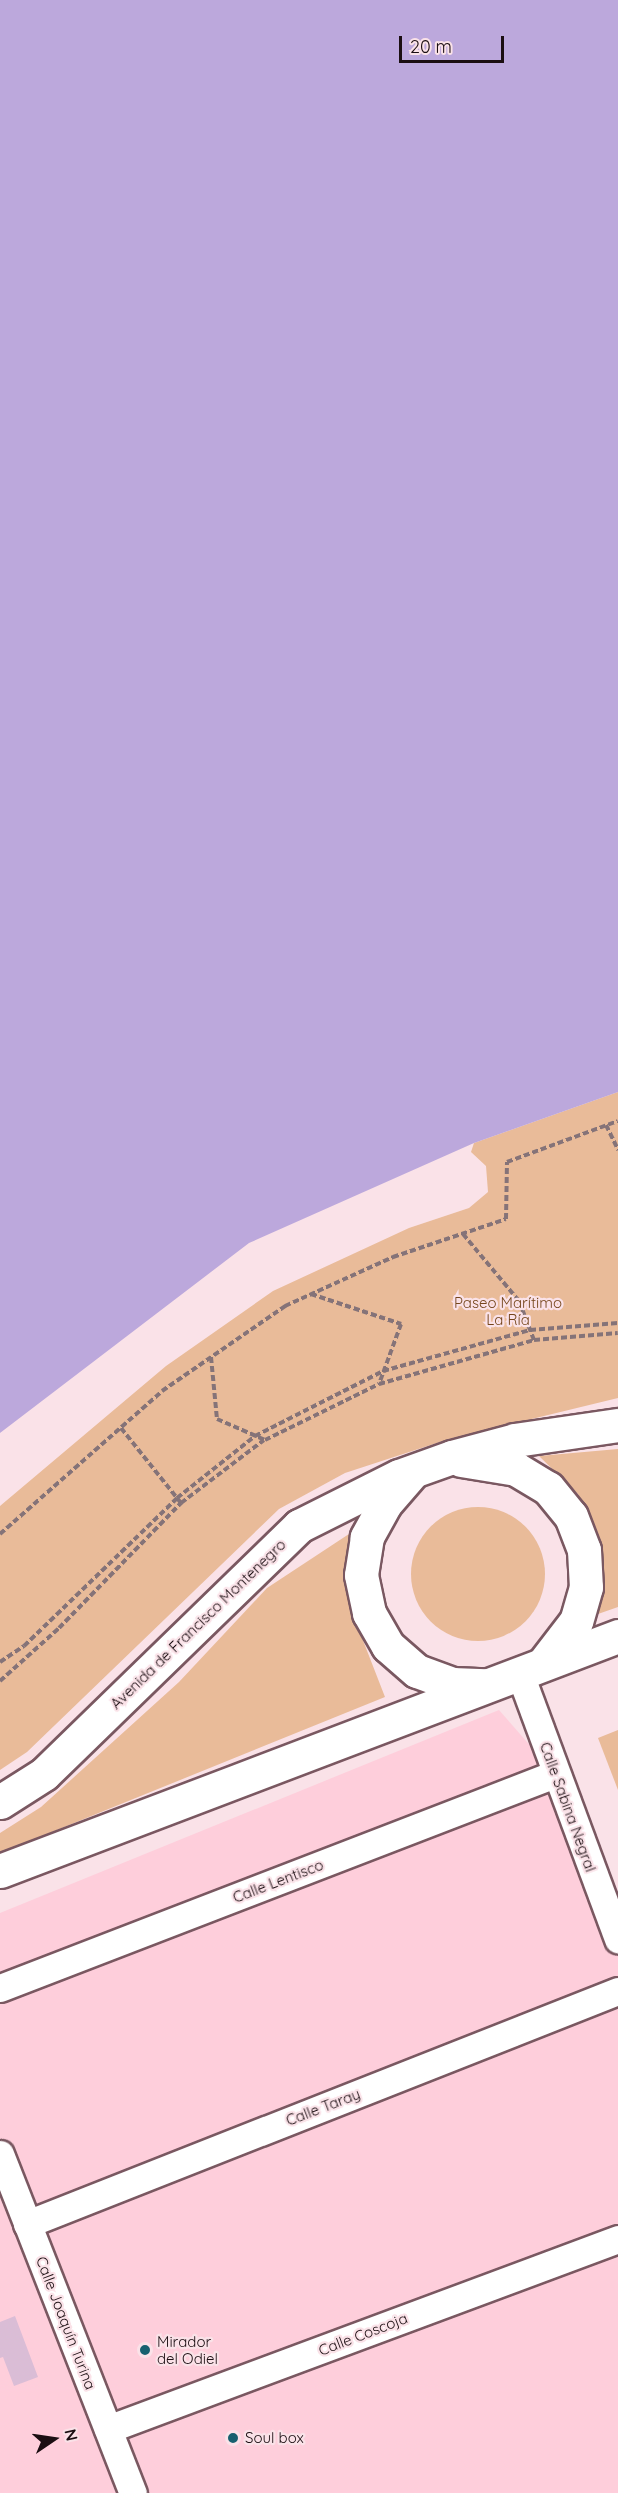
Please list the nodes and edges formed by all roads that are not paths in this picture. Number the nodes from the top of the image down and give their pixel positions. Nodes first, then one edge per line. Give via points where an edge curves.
1 (618, 1425) edge
2 (428, 1466) junction
3 (618, 1636) edge
4 (531, 1670) junction
5 (490, 1685) junction
6 (555, 1774) junction
7 (0, 1802) edge
8 (0, 1870) edge
9 (618, 1939) edge
10 (0, 1988) edge
11 (618, 1991) edge
12 (0, 2154) edge
13 (27, 2224) junction
14 (618, 2239) edge
15 (108, 2429) junction
16 (133, 2493) edge

1 - 2 street, Avenida de Francisco Montenegro via 515,1440
2 - 4 street, Avenida de Francisco Montenegro via 481,1461 516,1469 548,1488 571,1516 584,1550 586,1587 576,1622
2 - 5 street via 385,1504 368,1537 361,1575 369,1612 388,1646 417,1671 452,1684
2 - 7 street, Avenida de Francisco Montenegro via 299,1526 44,1774
3 - 4 street
4 - 5 street
4 - 6 street, Calle Sabina Negral
5 - 8 street
6 - 9 street, Calle Sabina Negral
6 - 10 street, Calle Lentisco
11 - 13 street, Calle Taray
12 - 13 street, Calle Joaquín Turina
13 - 15 street, Calle Joaquín Turina
14 - 15 street, Calle Coscoja
15 - 16 street, Calle Joaquín Turina

